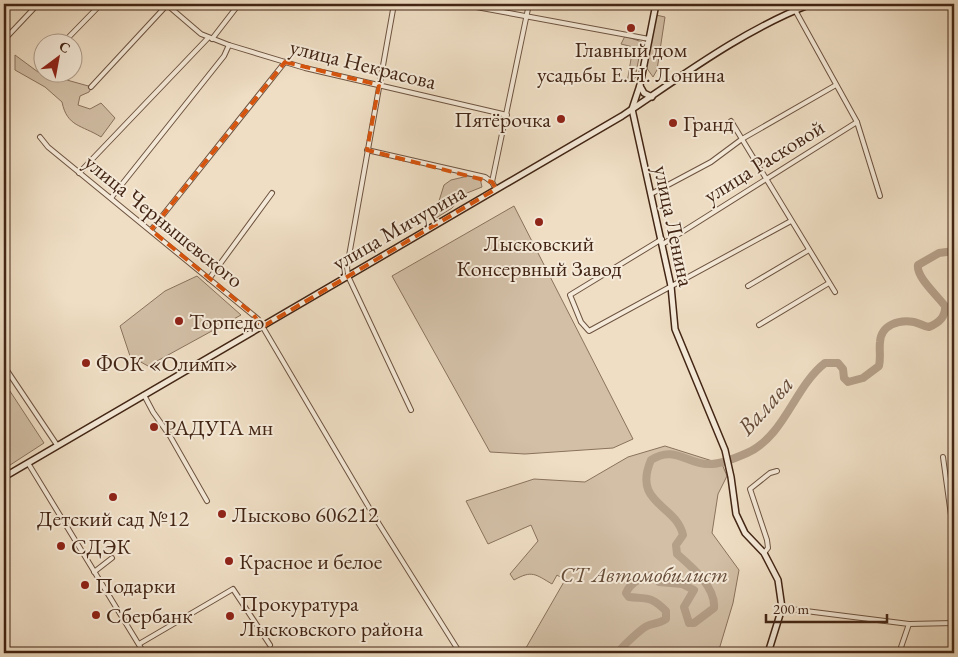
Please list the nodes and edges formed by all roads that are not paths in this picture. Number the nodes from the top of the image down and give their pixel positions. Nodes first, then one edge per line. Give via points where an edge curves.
1 (38, 4) edge
2 (101, 4) edge
3 (239, 4) edge
4 (394, 4) edge
5 (460, 4) edge
6 (529, 4) edge
7 (656, 4) edge
8 (811, 4) edge
9 (169, 5) edge
10 (795, 10) junction
11 (527, 16) junction
12 (74, 32) edge
13 (210, 38) junction
14 (649, 39) junction
15 (4, 40) edge
16 (229, 45) junction
17 (285, 62) junction
18 (379, 85) junction
19 (836, 85) junction
20 (640, 86) junction
21 (91, 87) dead end
22 (652, 97) junction
23 (632, 109) junction
24 (507, 115) junction
25 (731, 121) dead end
26 (857, 122) junction
27 (40, 137) dead end
28 (742, 139) junction
29 (367, 150) junction
30 (79, 173) junction
31 (765, 180) junction
32 (492, 182) junction
33 (496, 189) junction
34 (272, 193) dead end
35 (651, 194) junction
36 (880, 196) dead end
37 (111, 198) junction
38 (791, 221) junction
39 (151, 230) junction
40 (662, 241) junction
41 (809, 250) junction
42 (348, 276) junction
43 (209, 279) junction
44 (829, 283) junction
45 (671, 286) junction
46 (748, 286) dead end
47 (835, 292) dead end
48 (760, 325) dead end
49 (262, 327) junction
50 (4, 366) edge
51 (144, 395) junction
52 (410, 410) dead end
53 (57, 445) junction
54 (943, 457) dead end
55 (28, 463) junction
56 (778, 471) dead end
57 (4, 477) edge
58 (207, 501) dead end
59 (954, 537) edge
60 (764, 553) junction
61 (112, 558) dead end
62 (94, 572) junction
63 (782, 608) junction
64 (954, 623) edge
65 (909, 624) junction
66 (139, 644) junction
67 (270, 645) dead end
68 (144, 653) edge
69 (460, 653) edge
70 (768, 653) edge
71 (899, 653) edge

1 - 15 street
2 - 12 street
3 - 13 street
4 - 18 street
5 - 11 street
6 - 11 street
7 - 14 main road
8 - 10 main road, улица Мичурина
9 - 13 street, улица Некрасова
9 - 21 street
10 - 19 street
10 - 22 main road, улица Мичурина via 712,56
11 - 14 street
11 - 24 street
13 - 16 street, улица Некрасова
13 - 30 street
14 - 20 main road
16 - 17 street, улица Некрасова
16 - 37 street via 224,56
17 - 18 street, улица Некрасова
17 - 39 street
18 - 24 street, улица Некрасова
18 - 29 street
19 - 26 street
19 - 28 street
20 - 22 main road
20 - 23 main road
22 - 23 main road, улица Мичурина
23 - 33 main road, улица Мичурина
23 - 35 main road, улица Ленина
24 - 32 street
25 - 28 street
26 - 31 street, улица Расковой
26 - 36 street
27 - 30 street, улица Чернышевского
28 - 31 street
28 - 35 street via 711,162
29 - 32 street via 485,177
29 - 42 street via 347,259
30 - 37 street, улица Чернышевского
31 - 38 street
31 - 40 street, улица Расковой
32 - 33 street
33 - 42 main road, улица Мичурина
34 - 43 street
35 - 40 main road, улица Ленина
37 - 39 street, улица Чернышевского
38 - 41 street
38 - 45 street
39 - 43 street, улица Чернышевского
40 - 45 main road, улица Ленина
40 - 45 street, улица Расковой via 570,295 581,322 589,331
41 - 44 street
41 - 46 street
42 - 49 main road, улица Мичурина
42 - 52 street
43 - 49 street, улица Чернышевского via 253,314
44 - 47 street
44 - 48 street
45 - 60 main road, улица Ленина via 675,329 725,450 736,514 745,533
49 - 51 main road, улица Мичурина
49 - 69 street, улица Чернышевского
50 - 53 street
51 - 53 main road, улица Мичурина
51 - 58 street
53 - 55 main road, улица Мичурина
54 - 59 street
55 - 57 main road, улица Мичурина
55 - 62 street
56 - 60 street via 750,489 767,540 768,548
60 - 63 main road, улица Ленина via 778,580
61 - 62 street
62 - 66 street
63 - 65 street
63 - 70 main road
64 - 65 street
65 - 71 street
66 - 67 street via 233,589
66 - 68 street

